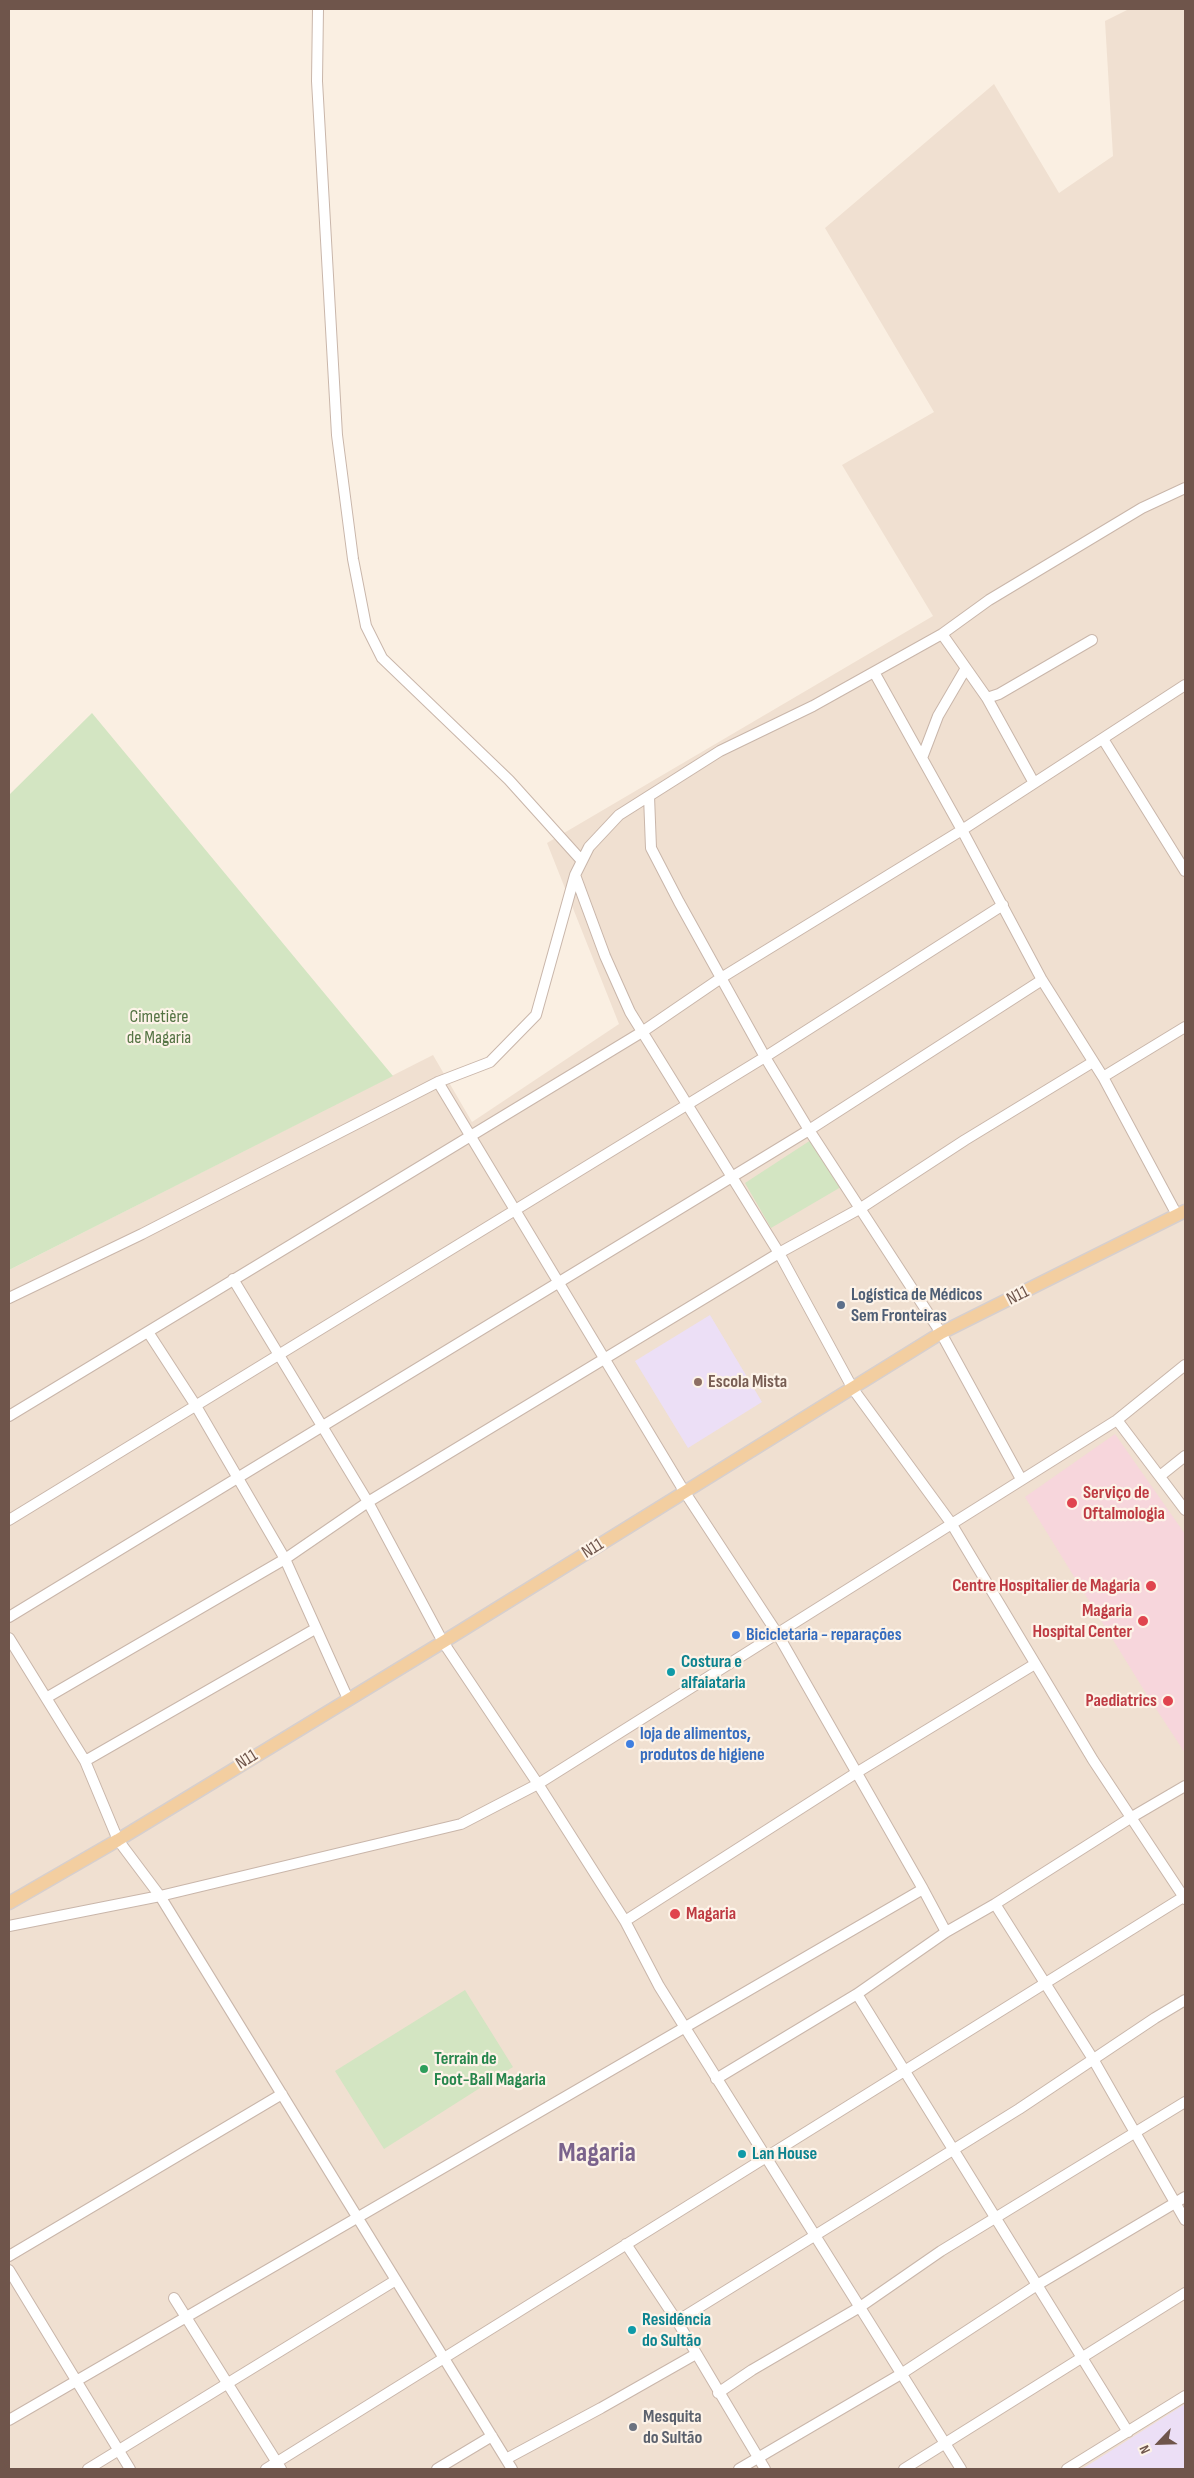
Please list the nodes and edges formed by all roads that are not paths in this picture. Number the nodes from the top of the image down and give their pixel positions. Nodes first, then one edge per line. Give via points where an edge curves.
1 (318, 9) edge
2 (1185, 488) edge
3 (942, 634) junction
4 (1092, 640) dead end
5 (966, 668) junction
6 (874, 672) junction
7 (1185, 685) edge
8 (987, 698) junction
9 (1103, 738) junction
10 (922, 758) junction
11 (1034, 784) junction
12 (650, 796) junction
13 (962, 830) junction
14 (582, 861) junction
15 (1185, 871) edge
16 (575, 875) junction
17 (1003, 905) junction
18 (721, 978) junction
19 (1042, 980) junction
20 (1185, 1027) edge
21 (642, 1032) junction
22 (765, 1057) junction
23 (1093, 1062) junction
24 (1103, 1076) junction
25 (438, 1082) junction
26 (687, 1105) junction
27 (809, 1130) junction
28 (471, 1135) junction
29 (732, 1177) junction
30 (861, 1208) junction
31 (516, 1210) junction
32 (1181, 1213) edge
33 (779, 1253) junction
34 (233, 1279) junction
35 (559, 1282) junction
36 (9, 1298) edge
37 (148, 1332) junction
38 (941, 1334) junction
39 (279, 1354) junction
40 (605, 1358) junction
41 (1185, 1365) edge
42 (853, 1389) junction
43 (196, 1406) junction
44 (9, 1416) edge
45 (1117, 1420) junction
46 (322, 1426) junction
47 (1185, 1456) edge
48 (1160, 1476) junction
49 (237, 1478) junction
50 (1021, 1479) junction
51 (684, 1491) junction
52 (368, 1502) junction
53 (1185, 1510) edge
54 (9, 1520) edge
55 (951, 1523) junction
56 (285, 1558) junction
57 (9, 1617) edge
58 (315, 1629) junction
59 (777, 1633) junction
60 (9, 1638) edge
61 (443, 1642) junction
62 (1035, 1664) junction
63 (46, 1698) junction
64 (348, 1699) junction
65 (85, 1761) junction
66 (856, 1773) junction
67 (538, 1784) junction
68 (1185, 1786) edge
69 (1132, 1817) junction
70 (118, 1840) junction
71 (924, 1889) junction
72 (160, 1896) junction
73 (1185, 1897) edge
74 (9, 1903) edge
75 (995, 1904) junction
76 (625, 1921) junction
77 (9, 1926) edge
78 (946, 1932) junction
79 (1046, 1984) junction
80 (857, 1994) junction
81 (1185, 2000) edge
82 (685, 2028) junction
83 (1093, 2059) junction
84 (905, 2072) junction
85 (716, 2079) junction
86 (282, 2094) junction
87 (1185, 2102) edge
88 (1136, 2134) junction
89 (953, 2150) junction
90 (766, 2157) junction
91 (1185, 2197) edge
92 (1174, 2204) junction
93 (358, 2218) junction
94 (995, 2220) junction
95 (1185, 2220) edge
96 (815, 2235) junction
97 (626, 2244) junction
98 (9, 2256) edge
99 (9, 2270) edge
100 (396, 2280) junction
101 (1037, 2285) junction
102 (1185, 2293) edge
103 (174, 2298) dead end
104 (860, 2307) junction
105 (185, 2318) junction
106 (676, 2321) junction
107 (696, 2354) junction
108 (1081, 2357) junction
109 (444, 2358) junction
110 (902, 2374) junction
111 (76, 2381) junction
112 (227, 2384) junction
113 (718, 2393) junction
114 (1185, 2396) edge
115 (9, 2420) edge
116 (1128, 2432) junction
117 (492, 2436) junction
118 (944, 2443) junction
119 (118, 2451) junction
120 (758, 2458) junction
121 (506, 2459) junction
122 (279, 2466) edge
123 (88, 2469) edge
124 (130, 2469) edge
125 (266, 2469) edge
126 (437, 2469) edge
127 (512, 2469) edge
128 (739, 2469) edge
129 (765, 2469) edge
130 (904, 2469) edge
131 (961, 2469) edge
132 (1067, 2469) edge

1 - 14 street via 317,81 337,435 353,559 366,626 382,658 509,780
2 - 3 street via 1142,508 989,600
3 - 5 street
3 - 6 street
4 - 8 street
5 - 8 street
5 - 10 street via 938,716
6 - 10 street
6 - 12 street via 813,706 740,740
7 - 9 street
8 - 11 street
9 - 11 street
9 - 15 street
10 - 13 street
11 - 13 street
12 - 14 street via 619,815 589,847
12 - 18 street via 651,848
13 - 17 street
13 - 18 street
14 - 16 street
16 - 21 street via 605,956
16 - 25 street via 536,1015 490,1062
17 - 19 street
17 - 22 street
18 - 21 street
18 - 22 street
19 - 23 street
19 - 27 street
20 - 24 street
21 - 26 street
21 - 28 street
22 - 26 street
22 - 27 street
23 - 24 street
23 - 30 street
24 - 32 street
25 - 28 street
25 - 36 street via 142,1234
26 - 29 street
26 - 31 street
27 - 29 street
27 - 30 street
28 - 31 street
28 - 34 street
29 - 33 street
29 - 35 street
30 - 33 street
30 - 38 street
31 - 35 street
31 - 39 street
32 - 38 main road, N11
33 - 40 street
33 - 42 street
34 - 37 street
34 - 39 street
35 - 40 street
35 - 46 street
37 - 43 street
37 - 44 street
38 - 42 main road, N11
38 - 50 street
39 - 43 street
39 - 46 street
40 - 51 street
40 - 52 street
41 - 45 street
42 - 51 main road, N11
42 - 55 street
43 - 49 street
43 - 54 street
45 - 48 street
45 - 50 street
46 - 49 street
46 - 52 street
47 - 48 street
48 - 53 street
49 - 56 street
49 - 57 street
50 - 55 street
51 - 59 street
51 - 61 main road, N11
52 - 56 street
52 - 61 street
55 - 59 street
55 - 62 street
56 - 58 street
56 - 63 street
58 - 64 street
58 - 65 street
59 - 66 street
59 - 67 street
60 - 63 street
61 - 64 main road, N11
61 - 67 street
62 - 66 street
62 - 69 street
63 - 65 street
64 - 70 main road, N11
65 - 70 street
66 - 71 street
66 - 76 street
67 - 72 street via 461,1824
67 - 76 street
68 - 69 street
69 - 73 street
69 - 75 street
70 - 72 street
70 - 74 main road, N11
71 - 78 street
71 - 82 street
72 - 77 street
72 - 86 street
73 - 79 street
75 - 78 street
75 - 79 street
76 - 82 street
78 - 80 street
79 - 83 street
79 - 84 street
80 - 84 street
80 - 85 street
81 - 83 street
82 - 85 street
82 - 93 street
83 - 88 street
83 - 89 street
84 - 89 street
84 - 90 street
85 - 90 street
86 - 93 street
86 - 98 street
87 - 88 street
88 - 92 street
88 - 94 street
89 - 94 street
89 - 96 street
90 - 96 street
90 - 97 street
91 - 92 street
92 - 95 street
92 - 101 street
93 - 100 street
93 - 105 street
94 - 101 street
94 - 104 street via 941,2251
96 - 104 street
96 - 106 street
97 - 106 street
97 - 109 street
99 - 111 street
100 - 109 street
100 - 112 street
101 - 108 street
101 - 110 street
102 - 108 street
103 - 105 street
104 - 110 street
104 - 113 street
105 - 111 street
105 - 112 street
106 - 107 street
107 - 113 street
107 - 121 street
108 - 116 street
108 - 118 street
109 - 117 street
109 - 122 street
110 - 118 street
110 - 120 street
111 - 115 street
111 - 119 street
112 - 119 street
112 - 122 street
113 - 120 street
114 - 116 street
116 - 132 street
117 - 121 street
117 - 126 street
118 - 130 street
118 - 131 street
119 - 123 street
119 - 124 street
120 - 128 street
120 - 129 street
121 - 127 street
122 - 125 street

